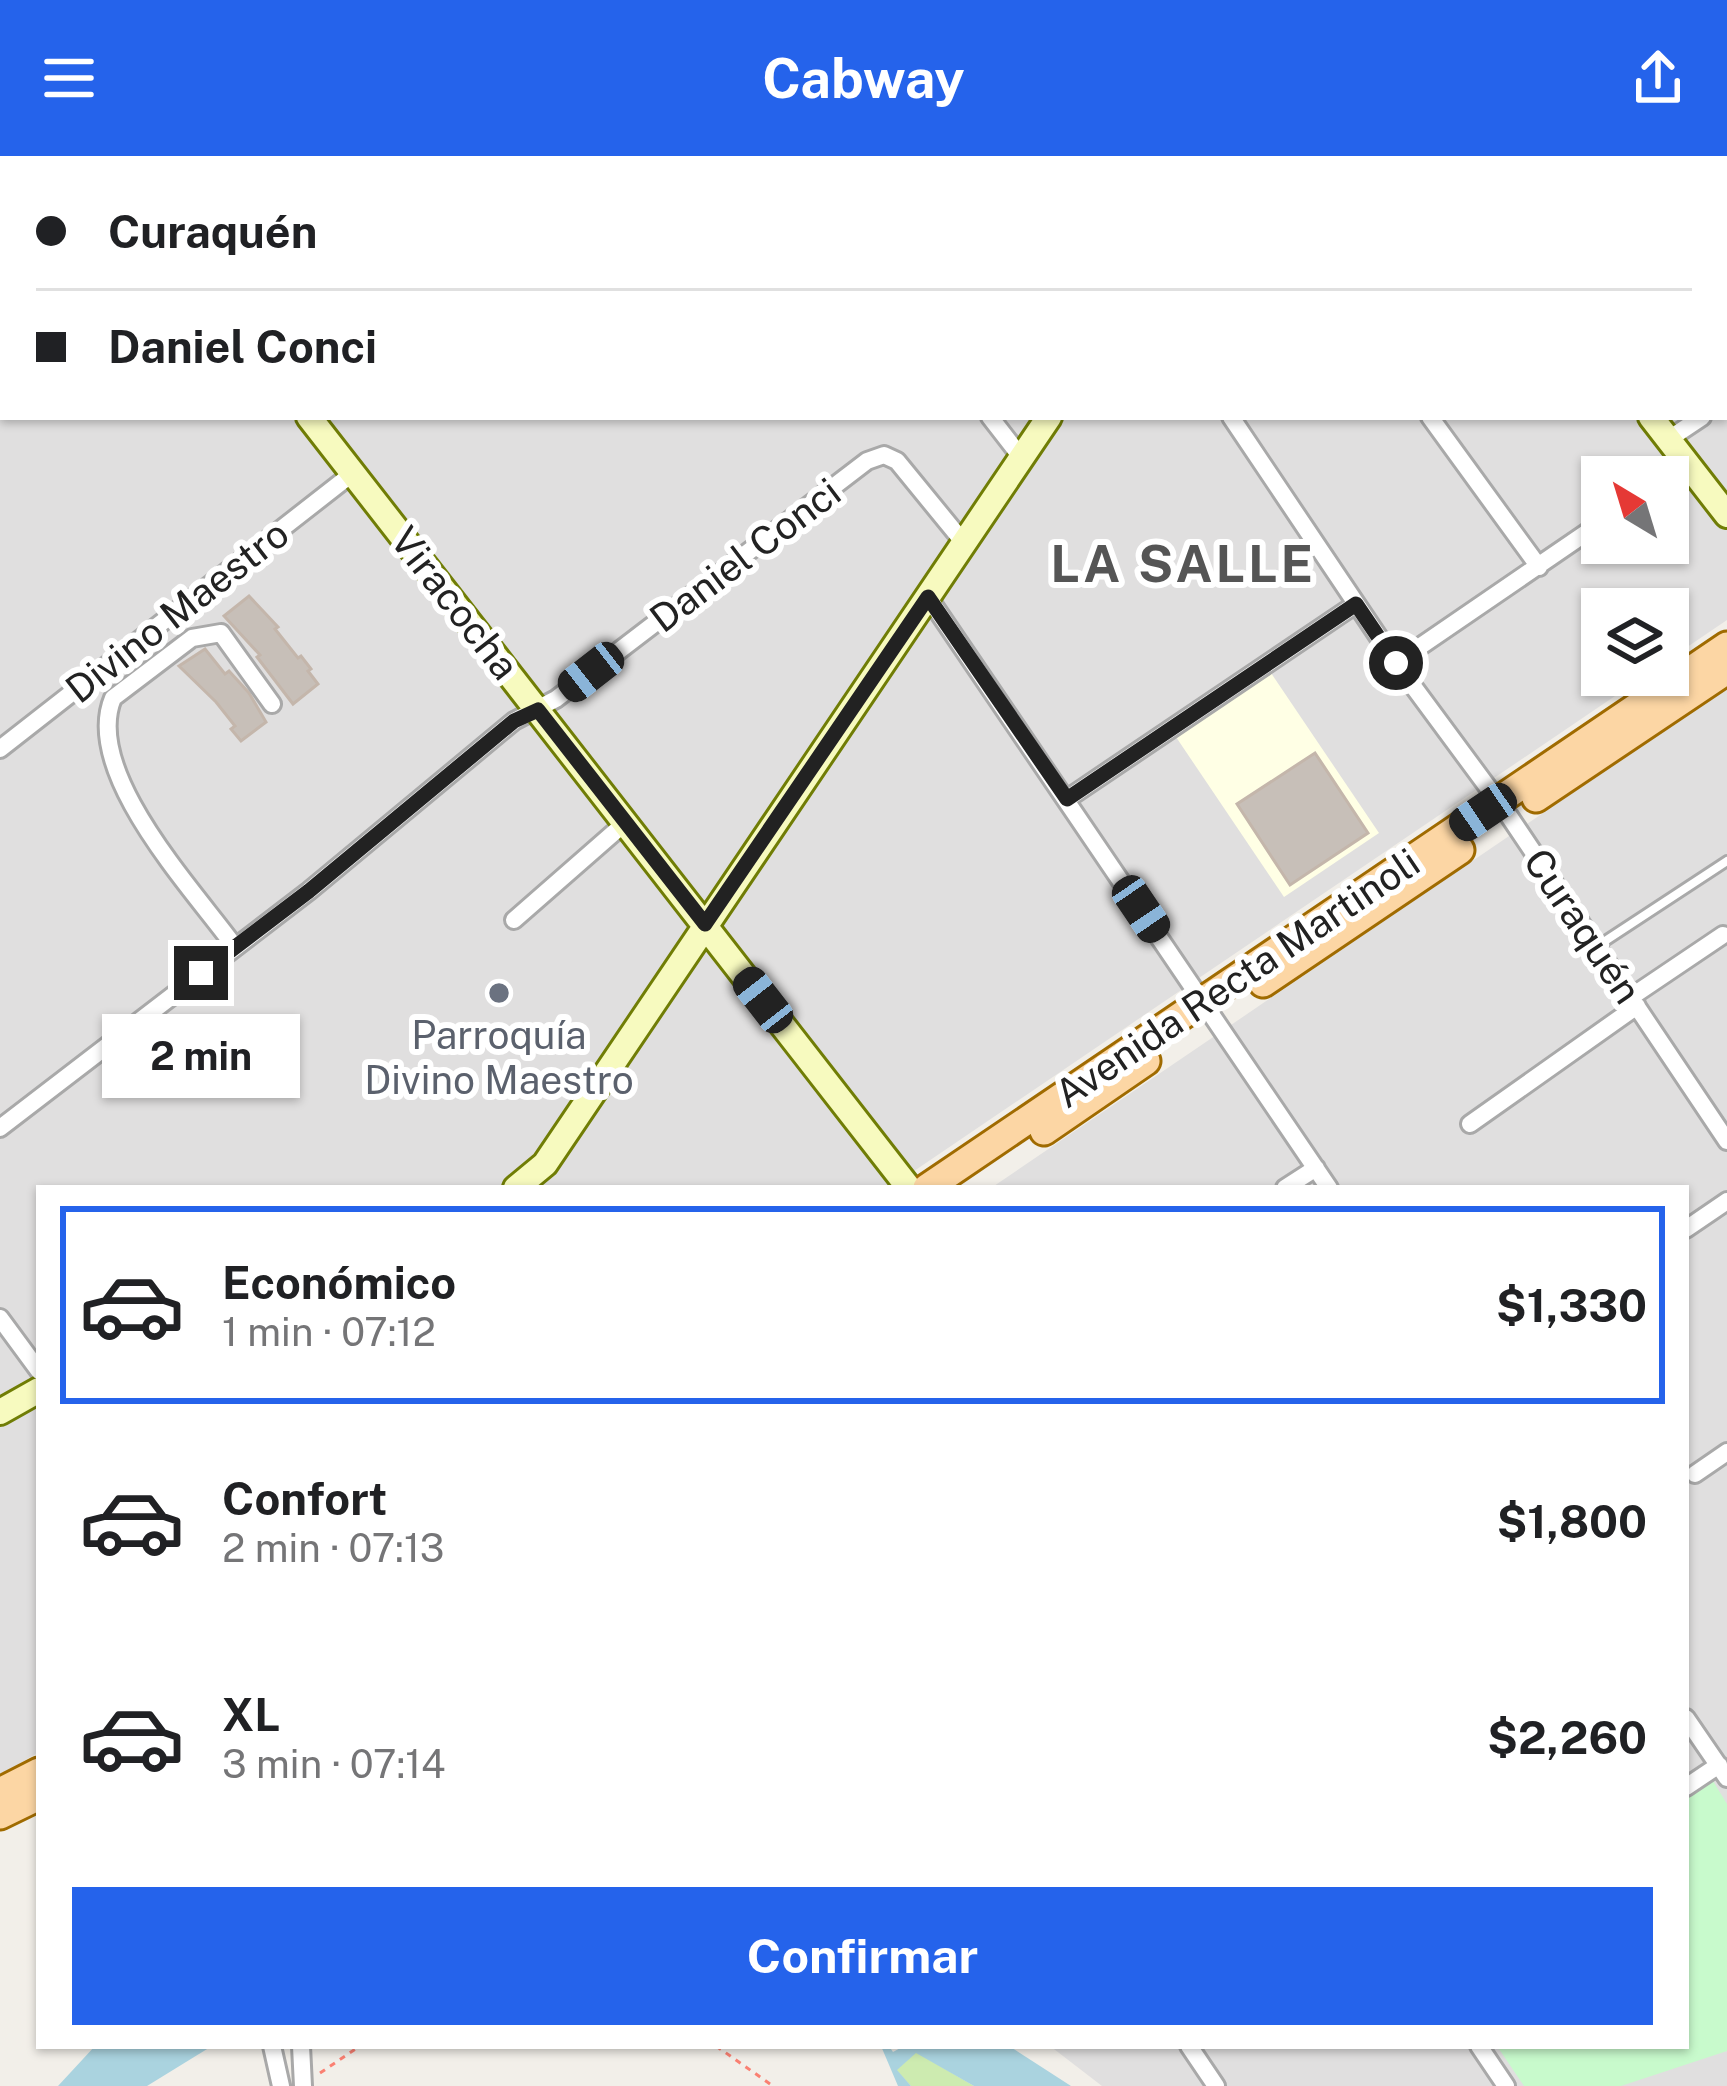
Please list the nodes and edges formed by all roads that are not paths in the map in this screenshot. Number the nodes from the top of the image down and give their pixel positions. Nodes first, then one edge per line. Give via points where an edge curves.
1 (314, 420) edge
2 (992, 420) edge
3 (1046, 420) edge
4 (1233, 420) edge
5 (1432, 420) edge
6 (1653, 420) edge
7 (1698, 420) edge
8 (1669, 439) junction
9 (1683, 456) edge
10 (1021, 458) junction
11 (1689, 464) edge
12 (353, 473) junction
13 (1727, 515) edge
14 (1581, 537) edge
15 (964, 544) junction
16 (1539, 567) junction
17 (928, 597) junction
18 (1356, 604) junction
19 (1727, 646) edge
20 (1396, 663) junction
21 (1727, 670) edge
22 (272, 704) dead end
23 (538, 710) junction
24 (0, 749) edge
25 (1067, 799) junction
26 (1503, 809) junction
27 (626, 822) junction
28 (1727, 861) edge
29 (514, 920) dead end
30 (705, 924) junction
31 (1723, 934) dead end
32 (1598, 946) junction
33 (235, 947) junction
34 (1634, 1001) junction
35 (1208, 1009) junction
36 (1470, 1124) dead end
37 (0, 1129) edge
38 (1727, 1142) edge
39 (1316, 1168) junction
40 (520, 1185) edge
41 (907, 1185) edge
42 (932, 1185) edge
43 (964, 1185) edge
44 (1290, 1185) edge
45 (1327, 1185) edge
46 (1727, 1201) edge
47 (1689, 1227) edge
48 (0, 1318) edge
49 (36, 1367) edge
50 (36, 1392) edge
51 (0, 1412) edge
52 (1727, 1452) edge
53 (1695, 1474) dead end
54 (1689, 1722) edge
55 (1723, 1772) edge
56 (1689, 1786) edge
57 (0, 1792) edge
58 (36, 1793) edge
59 (36, 1794) edge
60 (0, 1816) edge
61 (301, 2049) edge
62 (1191, 2049) edge
63 (1480, 2049) edge
64 (273, 2051) edge
65 (309, 2081) edge
66 (280, 2086) edge
67 (1216, 2086) edge
68 (1506, 2086) edge

1 - 12 main road, Viracocha
2 - 10 street
3 - 10 main road
4 - 18 street, Curaquén
5 - 16 street
6 - 8 main road
7 - 8 street
8 - 9 main road
10 - 15 main road
11 - 13 main road
12 - 23 main road, Viracocha
12 - 24 street, Divino Maestro
14 - 16 street
15 - 17 main road
15 - 23 street, Daniel Conci via 897,461 878,456
16 - 20 street
17 - 25 street
17 - 30 main road
18 - 20 street, Curaquén
18 - 25 street
19 - 26 main road, Avenida Recta Martinoli
20 - 26 street, Curaquén
21 - 26 main road, Avenida Recta Martinoli
22 - 33 street via 220,633 206,633 109,708 108,740 124,795
23 - 27 main road, Viracocha
23 - 33 street, Daniel Conci via 514,721
25 - 35 street
26 - 32 street, Curaquén
26 - 35 main road, Avenida Recta Martinoli
27 - 29 street
27 - 30 main road, Viracocha
28 - 32 lane
30 - 40 main road via 544,1164
30 - 41 main road, Viracocha
31 - 34 street
32 - 34 street, Curaquén
33 - 37 street, Daniel Conci
34 - 36 street
34 - 38 street, Curaquén
35 - 39 street
35 - 42 main road, Avenida Recta Martinoli
35 - 43 main road, Avenida Recta Martinoli
39 - 44 street
39 - 45 street
46 - 47 street
48 - 49 street
50 - 51 main road
52 - 53 street
54 - 55 street
55 - 56 street
57 - 58 main road
59 - 60 main road
61 - 65 street
62 - 67 street
63 - 68 street
64 - 66 street

